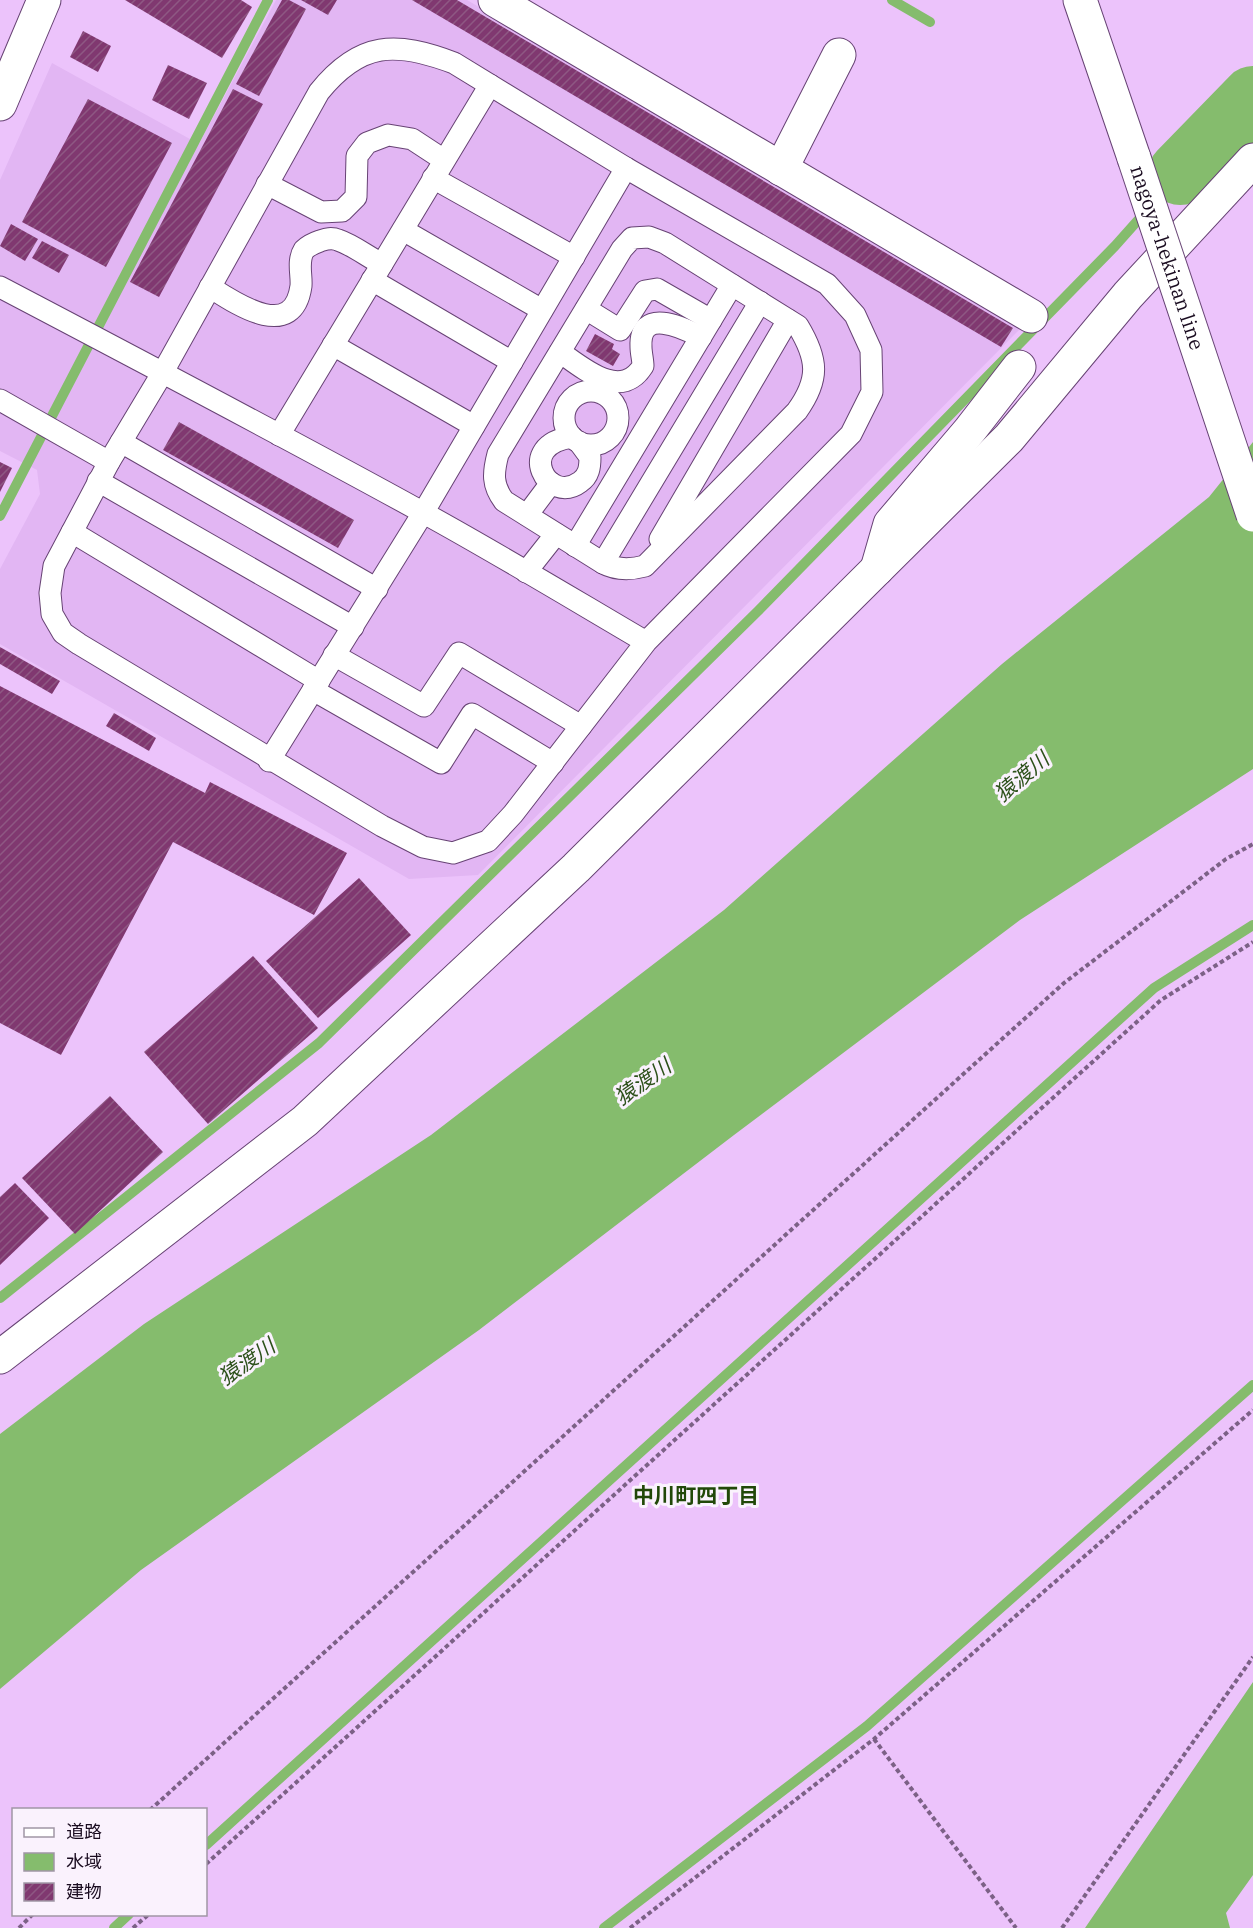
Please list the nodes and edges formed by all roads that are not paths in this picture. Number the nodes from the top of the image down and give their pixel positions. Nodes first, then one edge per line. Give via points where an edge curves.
1 (44, 0) edge
2 (1080, 0) edge
3 (512, 4) edge
4 (838, 55) dead end
5 (490, 85) junction
6 (0, 104) edge
7 (444, 160) junction
8 (1253, 160) edge
9 (626, 168) junction
10 (781, 169) junction
11 (433, 178) junction
12 (267, 184) junction
13 (403, 230) junction
14 (574, 257) junction
15 (377, 272) junction
16 (732, 285) junction
17 (0, 287) edge
18 (210, 287) junction
19 (760, 302) junction
20 (586, 309) junction
21 (542, 310) junction
22 (1031, 316) dead end
23 (788, 320) junction
24 (706, 329) junction
25 (333, 345) junction
26 (560, 352) junction
27 (512, 362) junction
28 (1019, 367) dead end
29 (163, 372) junction
30 (0, 400) edge
31 (474, 426) junction
32 (612, 434) junction
33 (279, 435) junction
34 (575, 439) junction
35 (121, 442) junction
36 (631, 454) junction
37 (109, 462) junction
38 (98, 481) junction
39 (550, 483) junction
40 (423, 513) junction
41 (527, 515) junction
42 (1253, 516) edge
43 (72, 532) junction
44 (556, 534) junction
45 (575, 546) junction
46 (603, 563) junction
47 (645, 566) junction
48 (877, 571) junction
49 (526, 572) junction
50 (376, 589) junction
51 (353, 627) junction
52 (646, 642) junction
53 (334, 655) junction
54 (316, 685) junction
55 (581, 726) junction
56 (269, 761) junction
57 (553, 763) junction
58 (0, 1357) edge

1 - 6 street
2 - 42 street, nagoya-hekinan line, bridge
3 - 10 street
4 - 10 street
5 - 7 lane
5 - 9 lane
5 - 12 lane via 454,63 425,52 387,47 360,56 336,71 319,92
7 - 11 lane
7 - 12 lane via 412,139 388,135 367,143 357,156 356,196 342,211 321,212
8 - 48 street via 1128,295 1009,438
9 - 14 lane
9 - 52 lane via 827,284 855,315 871,350 872,392 851,434
10 - 22 street
11 - 13 lane
11 - 14 lane
12 - 18 lane
13 - 15 lane
13 - 21 lane
14 - 21 lane
15 - 18 lane via 338,240 329,238 305,249 298,298 292,309 260,315
15 - 25 lane
15 - 27 lane
16 - 19 lane
16 - 20 lane via 665,243 649,237 632,238
16 - 24 lane
17 - 29 lane
18 - 29 lane
19 - 23 lane
19 - 46 lane
20 - 24 lane via 620,330 645,291 657,289
20 - 26 lane
21 - 27 lane
23 - 47 lane
23 - 47 lane via 798,326 810,346 815,370 810,393 797,411
24 - 26 lane via 664,322 650,326 640,346 643,366 627,382 613,383 596,376
24 - 36 lane
25 - 31 lane
25 - 33 lane
26 - 41 lane via 498,454 493,472 495,489 504,501
27 - 31 lane
28 - 48 street via 890,524
29 - 33 lane
29 - 35 lane
30 - 37 lane
31 - 40 lane
32 - 34 lane via 597,444
32 - 34 lane via 617,409 606,396 590,391 574,396 564,411 564,420
32 - 36 lane
33 - 40 lane
34 - 39 lane via 557,439 544,448 541,471
34 - 39 lane via 590,457 588,474 583,481 567,488
35 - 37 lane
35 - 50 lane
36 - 45 lane
37 - 38 lane
38 - 43 lane
38 - 51 lane
39 - 41 lane
40 - 49 lane
40 - 50 lane
41 - 44 lane
43 - 54 lane
43 - 56 lane via 54,566 50,593 51,614 63,633
44 - 45 lane
44 - 49 lane
45 - 46 lane
46 - 47 lane via 632,569
48 - 58 street via 576,868 305,1121
49 - 52 lane
50 - 51 lane
51 - 53 lane
52 - 55 lane
53 - 54 lane
53 - 55 lane via 424,706 459,653
54 - 56 lane
54 - 57 lane via 441,763 472,714
55 - 57 lane
56 - 57 lane via 423,847 453,853 488,841

